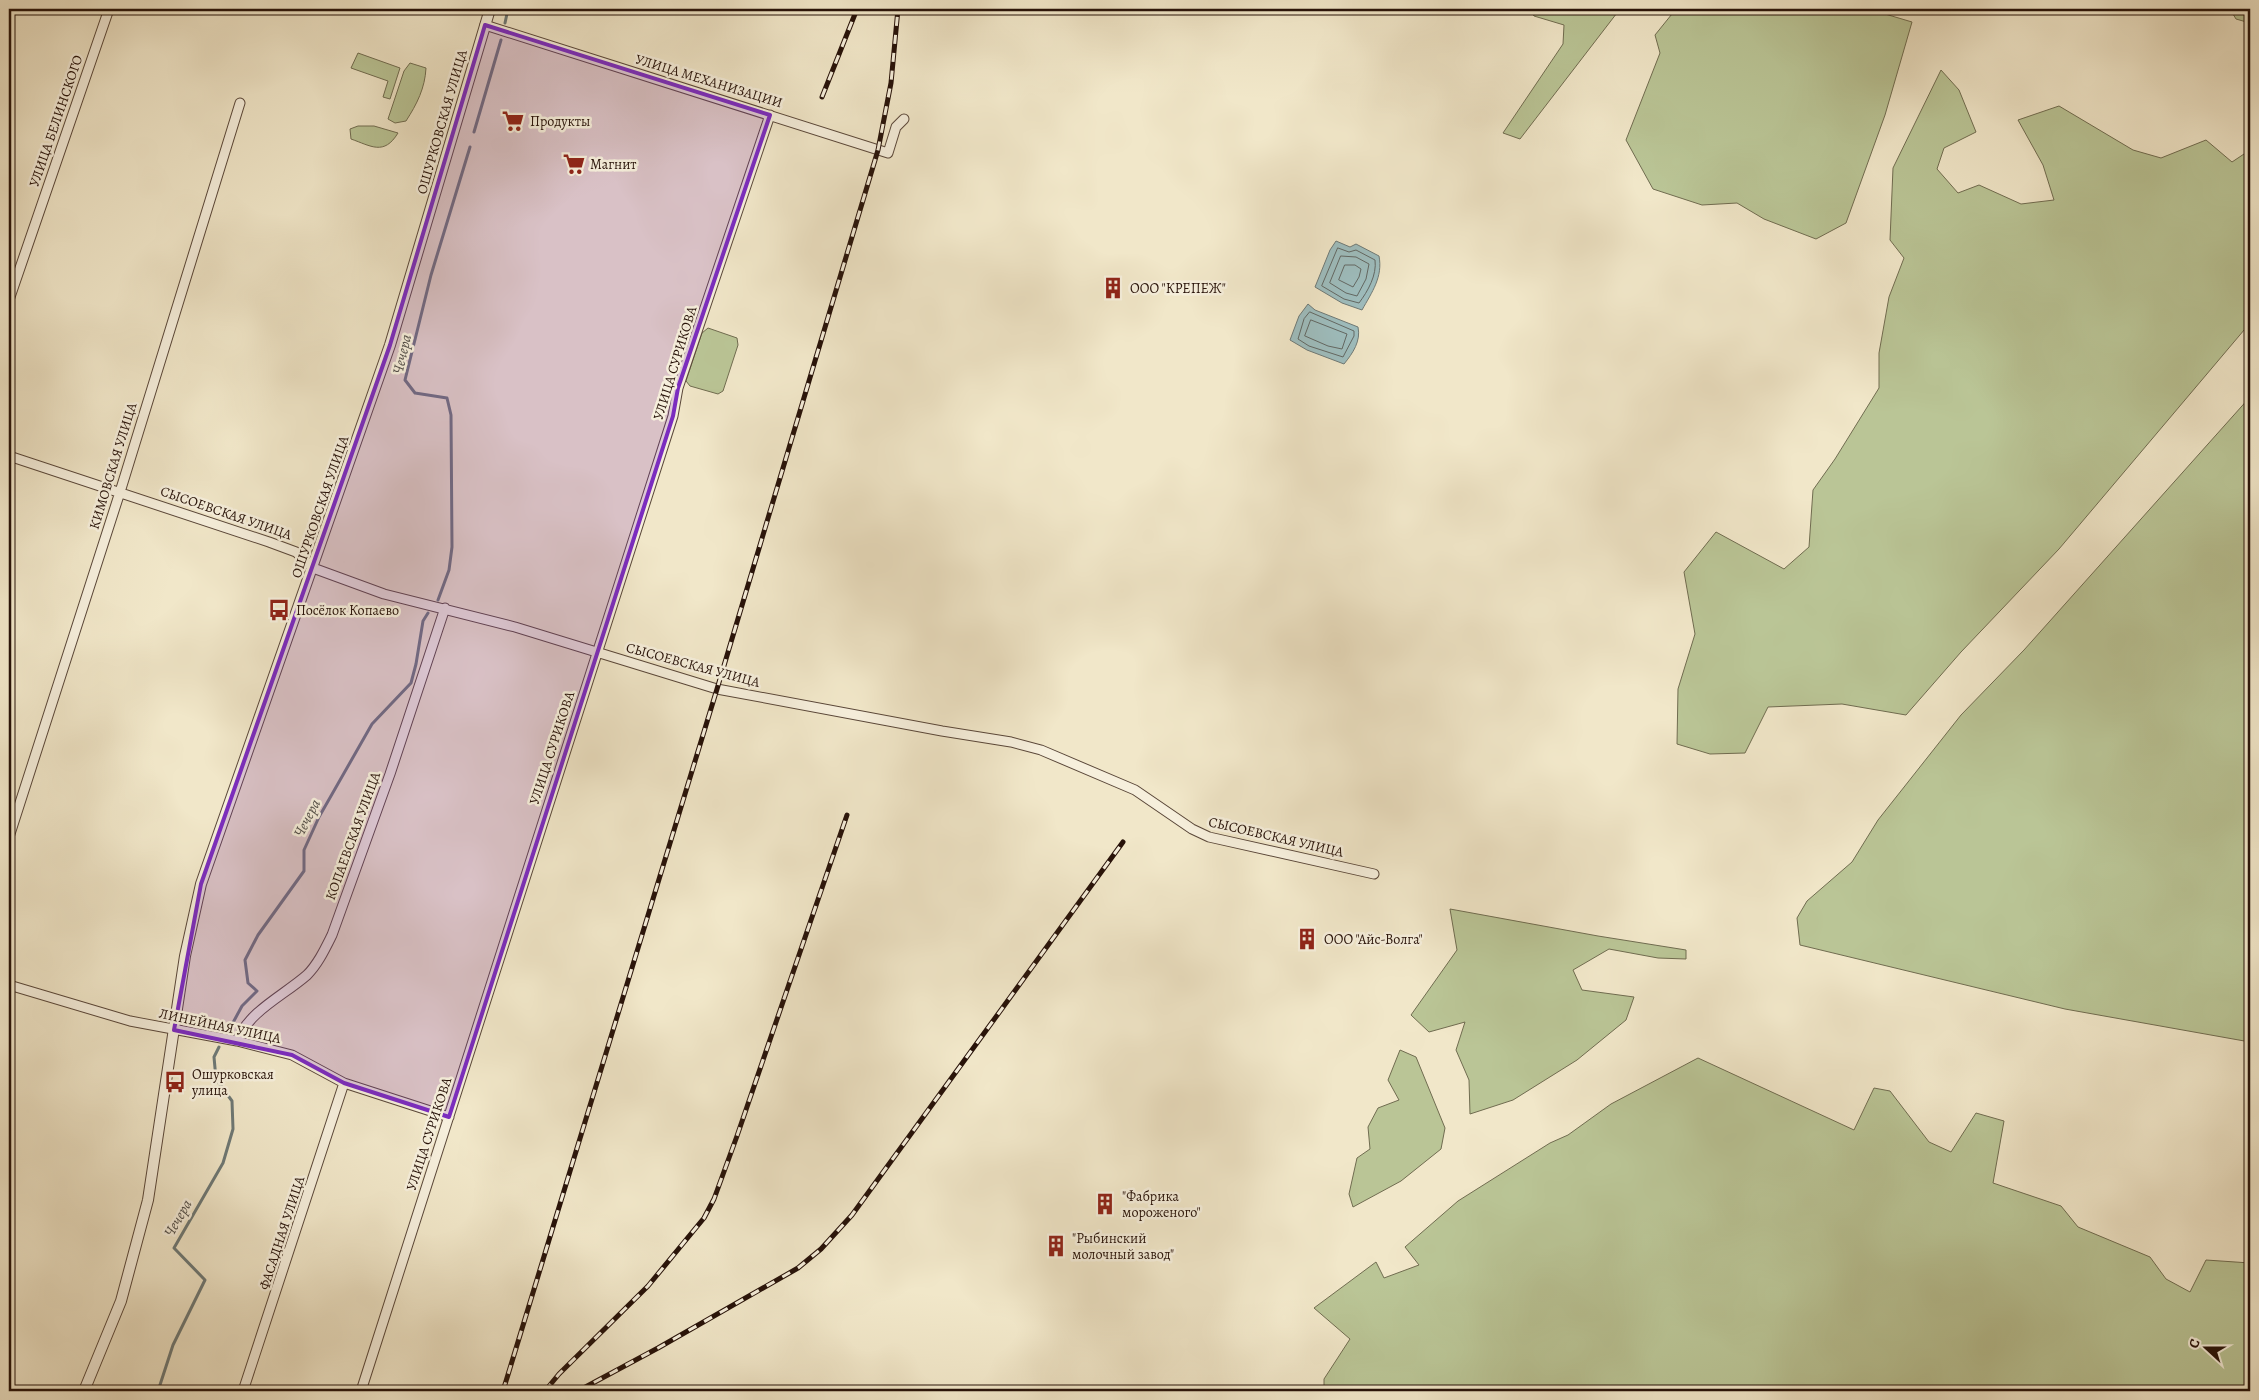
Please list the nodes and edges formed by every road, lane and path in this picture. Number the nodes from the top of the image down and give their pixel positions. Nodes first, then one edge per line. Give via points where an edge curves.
1 (109, 9) edge
2 (490, 9) edge
3 (485, 26) junction
4 (240, 103) dead end
5 (770, 115) junction
6 (904, 119) dead end
7 (9, 300) edge
8 (9, 456) edge
9 (120, 492) junction
10 (313, 568) junction
11 (445, 608) junction
12 (596, 652) junction
13 (9, 837) edge
14 (1374, 874) dead end
15 (9, 985) edge
16 (174, 1030) junction
17 (237, 1041) junction
18 (344, 1083) junction
19 (449, 1118) junction
20 (84, 1391) edge
21 (243, 1391) edge
22 (361, 1391) edge

1 - 7 street, УЛИЦА БЕЛИНСКОГО
2 - 3 street, ОШУРКОВСКАЯ УЛИЦА
3 - 5 street, УЛИЦА МЕХАНИЗАЦИИ
3 - 10 street, ОШУРКОВСКАЯ УЛИЦА via 390,345
4 - 9 street, КИМОВСКАЯ УЛИЦА
5 - 6 street, УЛИЦА МЕХАНИЗАЦИИ via 888,153 896,127
5 - 12 street, УЛИЦА СУРИКОВА via 678,388 673,416
8 - 9 street, СЫСОЕВСКАЯ УЛИЦА
9 - 10 street, СЫСОЕВСКАЯ УЛИЦА via 296,552
9 - 13 street, КИМОВСКАЯ УЛИЦА
10 - 11 street, СЫСОЕВСКАЯ УЛИЦА via 384,594
10 - 16 street, ОШУРКОВСКАЯ УЛИЦА via 201,884 185,956
11 - 12 street, СЫСОЕВСКАЯ УЛИЦА
11 - 17 street, КОПАЕВСКАЯ УЛИЦА via 390,774 322,956 309,973 251,1018
12 - 14 street, СЫСОЕВСКАЯ УЛИЦА via 745,696 1041,750 1135,790 1209,837
12 - 19 street, УЛИЦА СУРИКОВА
15 - 16 street, ЛИНЕЙНАЯ УЛИЦА via 130,1021
16 - 17 street, ЛИНЕЙНАЯ УЛИЦА
16 - 20 street, ОШУРКОВСКАЯ УЛИЦА via 148,1200 121,1301
17 - 18 street, ЛИНЕЙНАЯ УЛИЦА via 292,1055
18 - 19 street, ЛИНЕЙНАЯ УЛИЦА
18 - 21 street, ФАСАДНАЯ УЛИЦА
19 - 22 street, УЛИЦА СУРИКОВА

